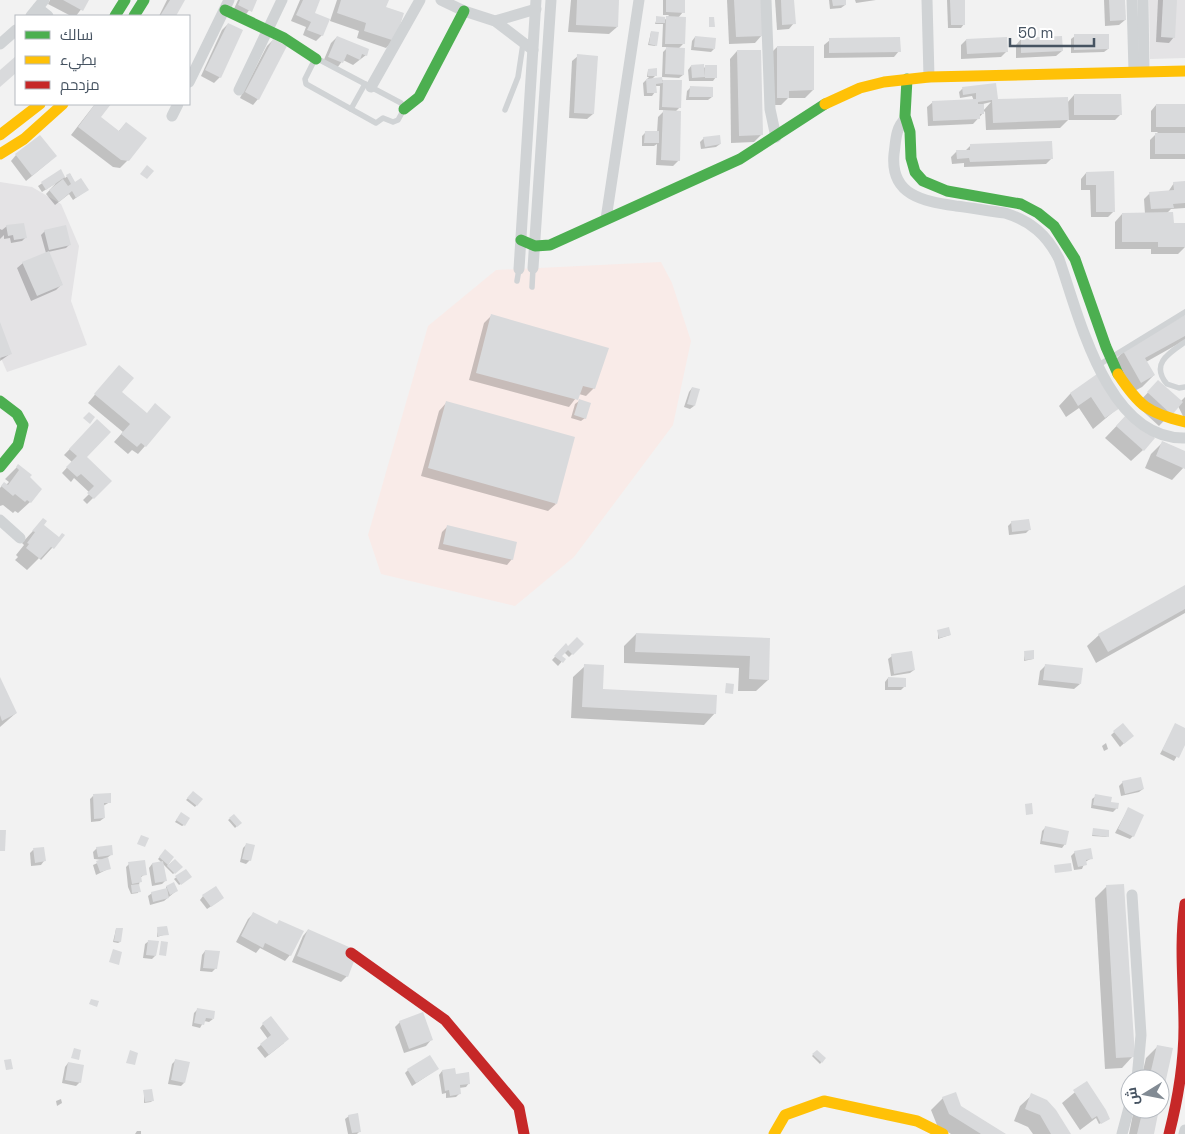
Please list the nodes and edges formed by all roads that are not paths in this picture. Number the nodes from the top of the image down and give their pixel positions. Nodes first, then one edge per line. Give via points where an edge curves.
1 (125, 0) edge
2 (144, 0) edge
3 (282, 0) edge
4 (420, 0) edge
5 (441, 0) edge
6 (551, 0) edge
7 (639, 0) edge
8 (766, 0) edge
9 (927, 0) edge
10 (1132, 0) edge
11 (1143, 0) edge
12 (536, 4) edge
13 (227, 5) edge
14 (462, 7) edge
15 (117, 15) edge
16 (135, 15) edge
17 (495, 21) junction
18 (268, 29) junction
19 (15, 31) edge
20 (0, 44) edge
21 (523, 44) junction
22 (533, 50) junction
23 (316, 59) junction
24 (1139, 71) junction
25 (1185, 71) edge
26 (929, 77) junction
27 (907, 78) junction
28 (190, 80) edge
29 (368, 86) junction
30 (239, 90) dead end
31 (39, 105) edge
32 (62, 105) edge
33 (178, 105) edge
34 (351, 109) junction
35 (404, 109) junction
36 (505, 110) dead end
37 (172, 116) dead end
38 (905, 119) junction
39 (1, 134) edge
40 (776, 137) junction
41 (0, 154) edge
42 (606, 219) junction
43 (521, 240) junction
44 (535, 246) junction
45 (519, 268) joint
46 (533, 268) joint
47 (517, 281) dead end
48 (532, 288) dead end
49 (1185, 312) edge
50 (1185, 342) edge
51 (1109, 358) junction
52 (1097, 366) junction
53 (1185, 387) edge
54 (0, 401) edge
55 (1185, 422) edge
56 (1185, 438) edge
57 (0, 467) edge
58 (0, 520) edge
59 (20, 538) dead end
60 (1132, 895) dead end
61 (1185, 904) edge
62 (351, 952) dead end
63 (1138, 1069) edge
64 (1126, 1119) edge
65 (1185, 1130) edge
66 (524, 1134) edge
67 (774, 1134) edge
68 (943, 1134) edge
69 (1122, 1134) edge
70 (1169, 1134) edge
71 (1184, 1134) edge

1 - 15 street
2 - 16 street
3 - 18 street
4 - 29 street
5 - 14 street
6 - 44 street
7 - 42 street
8 - 40 street via 770,109
9 - 26 street
10 - 24 street
11 - 24 street
12 - 17 street
12 - 22 street
13 - 18 street
13 - 28 street
14 - 17 street
14 - 35 street via 419,97
17 - 21 street
18 - 23 street
18 - 30 street
19 - 20 street
21 - 22 street
21 - 36 lane via 518,77
22 - 43 street
23 - 29 lane
23 - 34 lane via 305,79 306,84
24 - 25 street
24 - 26 street
26 - 27 street
27 - 38 street
27 - 40 street via 860,88 838,97
29 - 34 lane
29 - 35 lane via 401,103
31 - 39 street
32 - 41 street via 24,139
33 - 37 street
34 - 35 lane via 378,123 383,118 396,122
38 - 51 street via 910,131 912,166 923,182 940,190 1021,204 1040,214 1056,229 1073,257
38 - 52 street via 897,132 894,158 896,175 905,190 927,202 1005,213 1038,230 1059,259
40 - 42 street via 740,159
42 - 44 street via 550,245
43 - 44 street
43 - 45 street
44 - 46 street
45 - 47 lane
46 - 48 lane
49 - 51 lane
50 - 53 lane via 1166,355 1160,366 1166,384
51 - 52 lane
51 - 55 street via 1137,399 1158,415
52 - 56 street via 1112,393 1133,416 1161,434
54 - 57 street via 21,418 24,428 22,438
58 - 59 street
60 - 63 street via 1141,1035
61 - 70 street via 1184,1052
62 - 66 street via 445,1020 519,1108
64 - 69 street
65 - 71 street
67 - 68 street via 785,1115 824,1101 917,1121

